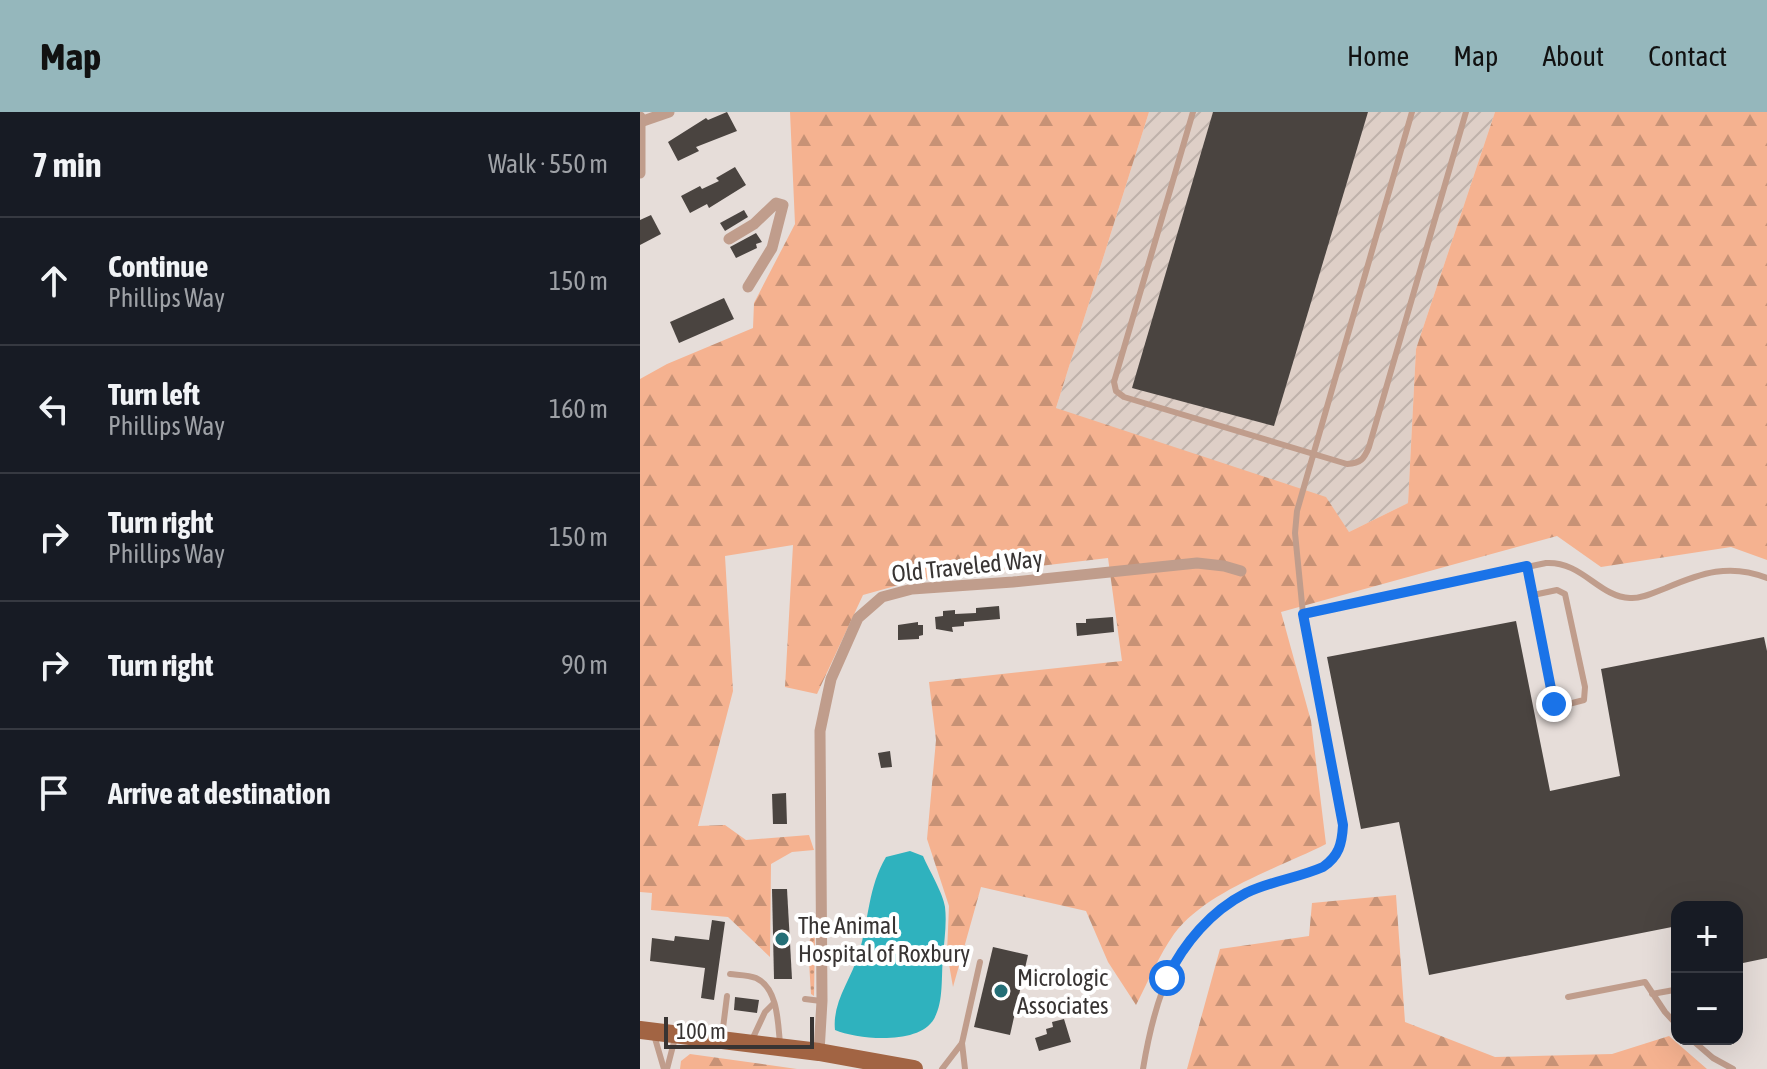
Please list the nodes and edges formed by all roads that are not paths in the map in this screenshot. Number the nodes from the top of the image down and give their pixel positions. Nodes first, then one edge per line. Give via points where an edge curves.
1 (669, 112) edge
2 (1193, 112) edge
3 (1412, 112) edge
4 (1466, 112) edge
5 (640, 120) edge
6 (640, 173) edge
7 (729, 239) dead end
8 (748, 287) dead end
9 (1313, 453) junction
10 (1527, 566) junction
11 (1241, 571) dead end
12 (1767, 578) edge
13 (1533, 595) junction
14 (1303, 614) junction
15 (803, 928) dead end
16 (821, 928) junction
17 (980, 962) dead end
18 (730, 974) dead end
19 (1671, 991) edge
20 (1652, 994) junction
21 (727, 996) dead end
22 (1568, 997) dead end
23 (805, 999) dead end
24 (822, 1001) junction
25 (773, 1004) junction
26 (1671, 1018) edge
27 (646, 1031) edge
28 (676, 1034) junction
29 (722, 1040) junction
30 (750, 1043) junction
31 (962, 1043) junction
32 (1698, 1045) edge
33 (781, 1047) junction
34 (819, 1052) junction
35 (666, 1069) edge
36 (914, 1069) edge
37 (942, 1069) edge
38 (965, 1069) edge
39 (1143, 1069) edge
40 (1733, 1069) edge

1 - 5 street
2 - 9 lane via 1114,382 1116,391
3 - 9 lane
4 - 9 lane via 1365,458 1347,464
5 - 6 street
7 - 8 street via 769,207 783,205 772,248
9 - 14 lane via 1295,533
10 - 12 lane via 1565,565 1616,596 1632,599 1710,571 1742,570
10 - 13 lane
10 - 14 lane
11 - 16 street, Old Traveled Way via 1197,563 937,587 891,594 869,606 841,652 822,717
13 - 13 lane via 1554,704 1584,700 1565,594 1557,590
14 - 39 lane via 1343,825 1340,847 1323,867 1247,893 1198,930 1174,963 1159,997
15 - 16 lane
16 - 24 street, Old Traveled Way
17 - 31 lane
18 - 25 lane via 759,980
19 - 20 lane
20 - 22 lane via 1645,982
20 - 26 lane
21 - 29 lane
23 - 24 lane
24 - 34 street, Old Traveled Way
25 - 30 lane
25 - 33 lane
27 - 28 main road
27 - 35 lane
28 - 29 main road
28 - 35 lane
29 - 30 main road
30 - 33 main road
31 - 37 lane
31 - 38 lane
32 - 40 lane
33 - 34 main road
34 - 36 main road

